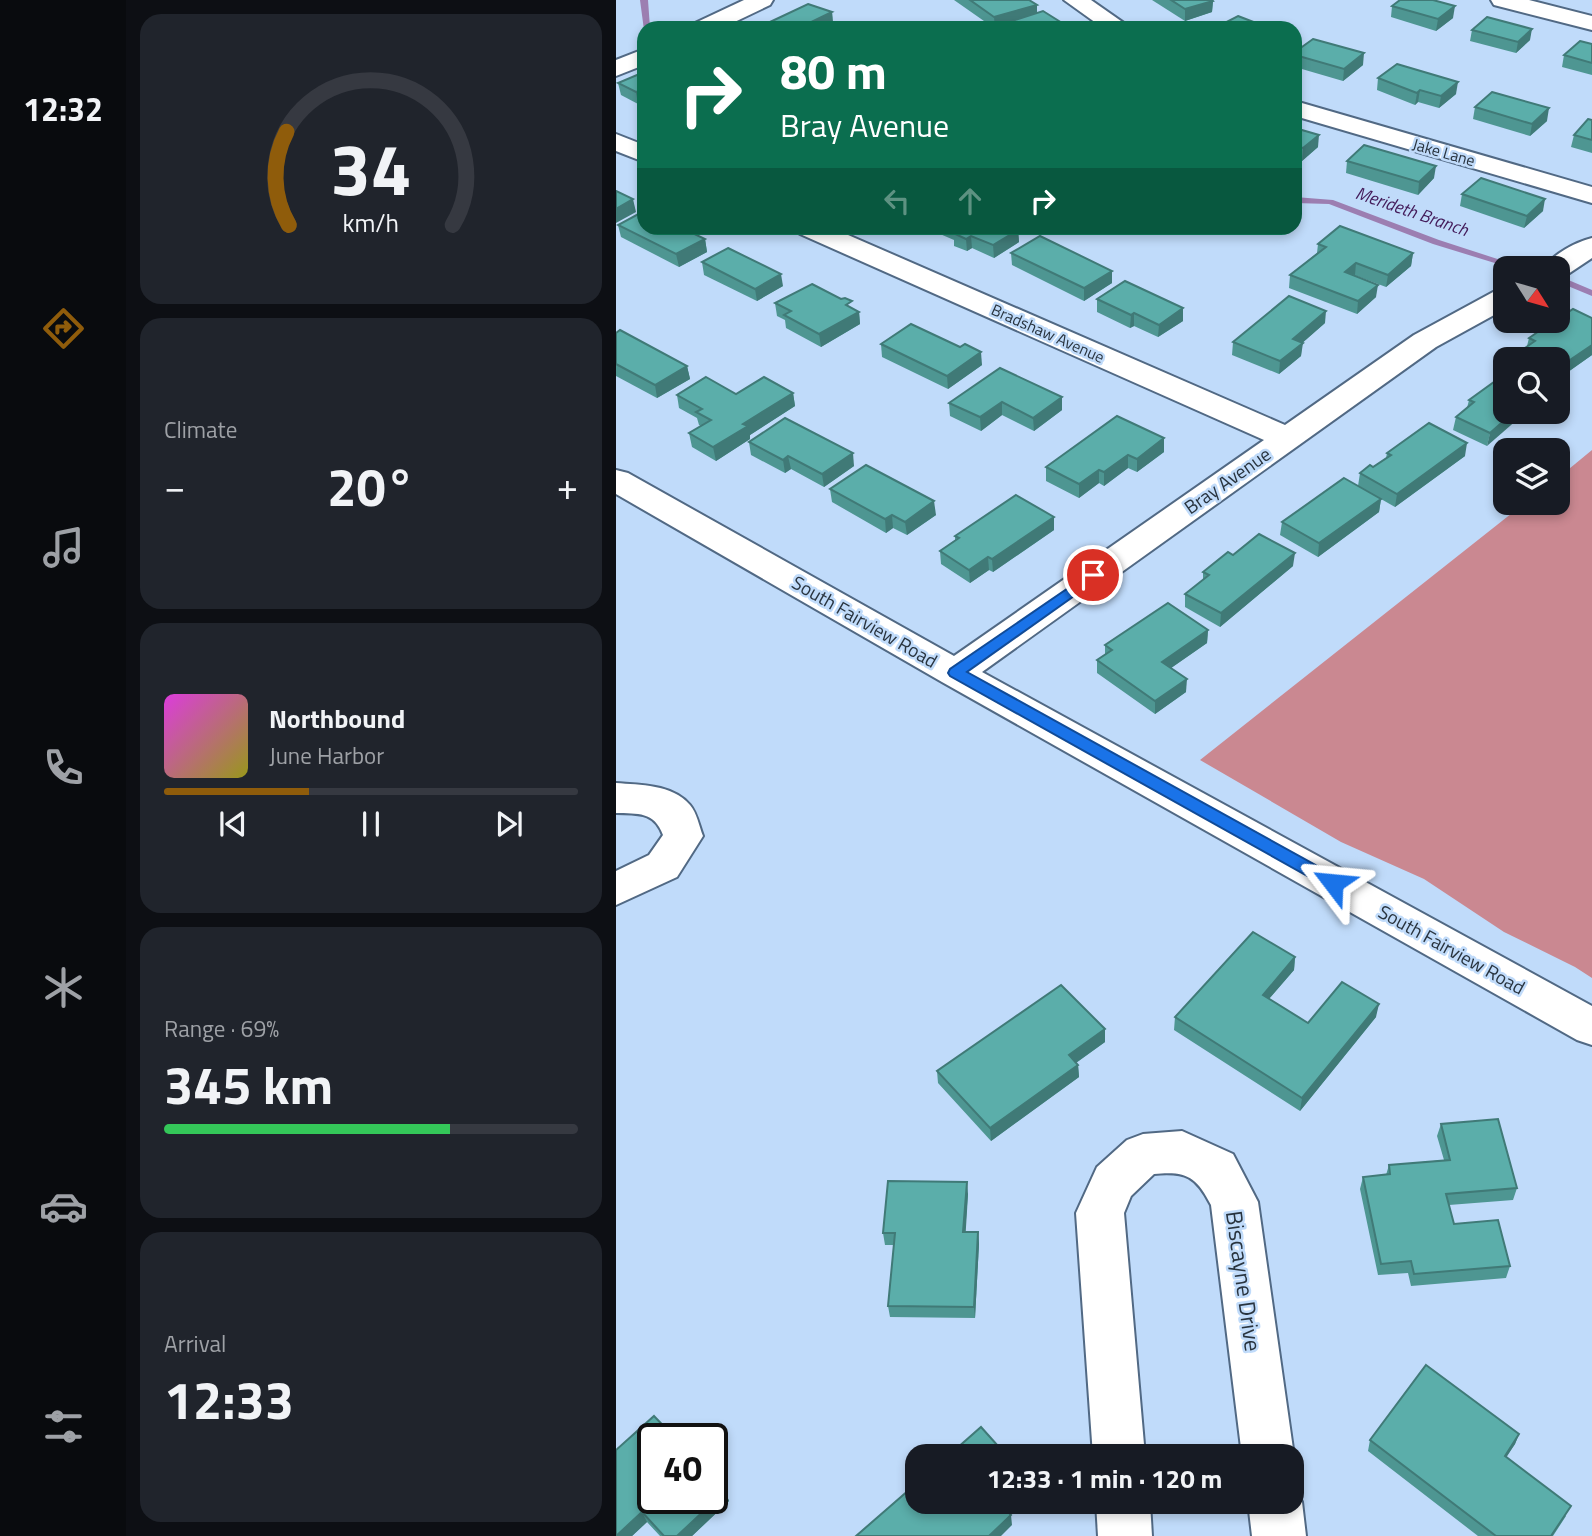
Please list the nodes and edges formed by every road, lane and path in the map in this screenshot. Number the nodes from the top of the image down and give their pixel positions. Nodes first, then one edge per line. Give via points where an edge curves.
1 (762, 0) edge
2 (1074, 0) edge
3 (1502, 0) edge
4 (718, 21) edge
5 (1108, 21) edge
6 (1592, 23) edge
7 (637, 59) edge
8 (616, 69) edge
9 (1302, 110) edge
10 (616, 142) edge
11 (637, 152) edge
12 (1592, 195) edge
13 (826, 235) edge
14 (1592, 246) edge
15 (1570, 260) edge
16 (1493, 304) edge
17 (1287, 438) junction
18 (616, 480) edge
19 (955, 673) junction
20 (616, 798) edge
21 (616, 889) edge
22 (1592, 1027) edge
23 (1118, 1444) edge
24 (1266, 1444) edge
25 (1124, 1514) edge
26 (1276, 1514) edge
27 (1125, 1536) edge
28 (1279, 1536) edge

1 - 4 street
2 - 5 street
3 - 6 street
7 - 8 street
9 - 12 street, Jake Lane
10 - 11 street
13 - 17 street, Bradshaw Avenue
14 - 15 street
16 - 17 street, Bray Avenue via 1425,341
17 - 19 street, Bray Avenue
18 - 19 street, South Fairview Road
19 - 22 street, South Fairview Road
20 - 21 street via 652,800 676,814 683,836 663,866
23 - 24 street, Biscayne Drive via 1100,1213 1114,1182 1143,1154 1182,1150 1216,1169 1234,1202
25 - 27 street
26 - 28 street

